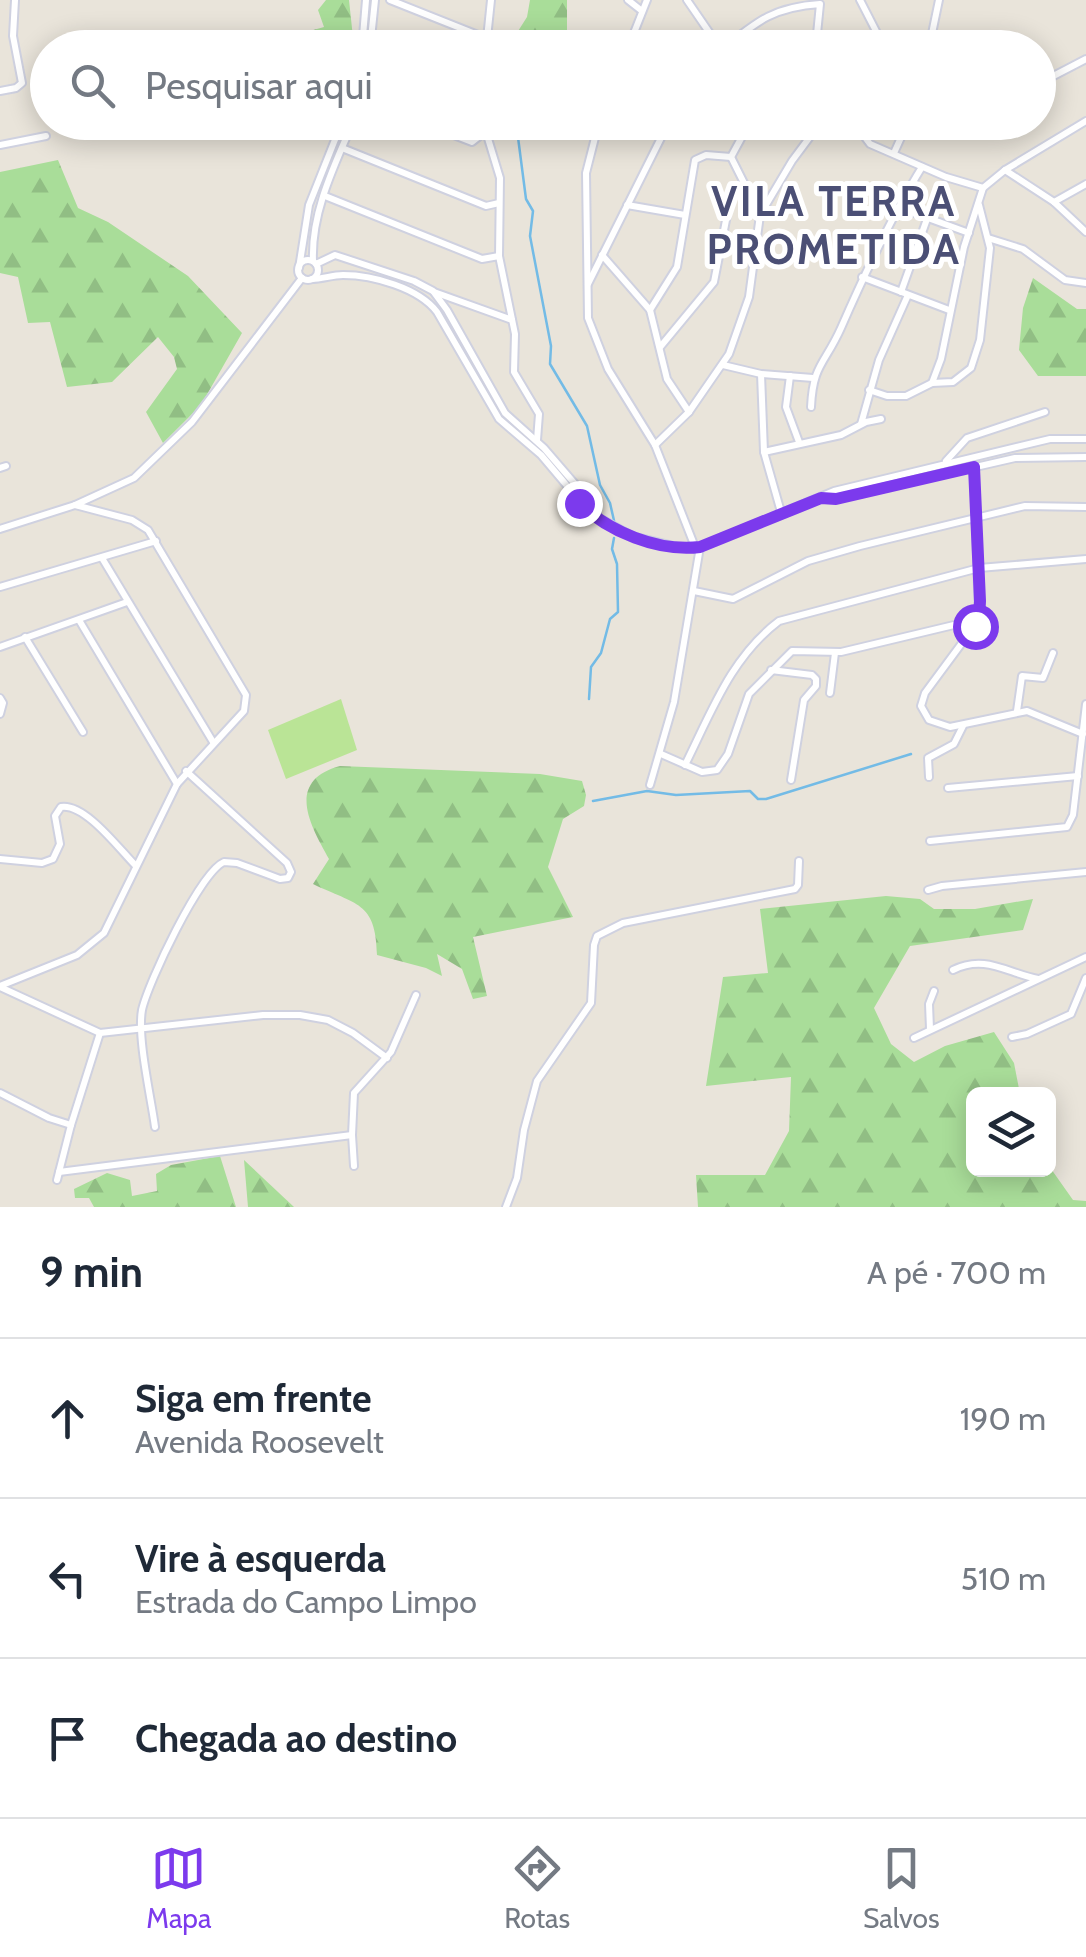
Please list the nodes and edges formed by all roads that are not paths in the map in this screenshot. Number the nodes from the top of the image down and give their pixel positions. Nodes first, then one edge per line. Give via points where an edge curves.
1 (15, 0) edge
2 (366, 0) edge
3 (374, 0) edge
4 (390, 0) edge
5 (490, 0) edge
6 (628, 0) edge
7 (647, 0) edge
8 (687, 0) edge
9 (781, 0) edge
10 (862, 0) edge
11 (940, 0) edge
12 (779, 10) junction
13 (642, 11) junction
14 (368, 21) junction
15 (366, 30) edge
16 (369, 30) edge
17 (458, 30) edge
18 (488, 30) edge
19 (635, 30) edge
20 (709, 30) edge
21 (746, 30) edge
22 (817, 30) edge
23 (876, 30) edge
24 (933, 30) edge
25 (1086, 58) edge
26 (1056, 74) edge
27 (0, 91) edge
28 (1086, 121) edge
29 (30, 139) edge
30 (1056, 139) edge
31 (335, 140) edge
32 (346, 140) edge
33 (488, 140) edge
34 (594, 140) edge
35 (660, 140) edge
36 (740, 140) edge
37 (809, 140) edge
38 (866, 140) edge
39 (900, 140) edge
40 (1055, 140) edge
41 (0, 145) edge
42 (342, 148) junction
43 (894, 153) junction
44 (731, 157) junction
45 (922, 167) junction
46 (1006, 170) junction
47 (1086, 184) edge
48 (984, 188) junction
49 (325, 196) junction
50 (1054, 202) junction
51 (499, 203) junction
52 (978, 203) junction
53 (626, 205) junction
54 (898, 207) junction
55 (760, 214) junction
56 (727, 215) dead end
57 (685, 216) junction
58 (927, 219) junction
59 (1086, 232) edge
60 (968, 233) junction
61 (988, 238) junction
62 (602, 255) junction
63 (500, 256) junction
64 (315, 262) junction
65 (298, 268) junction
66 (862, 277) junction
67 (307, 278) junction
68 (1086, 283) edge
69 (586, 290) junction
70 (433, 291) junction
71 (905, 294) junction
72 (650, 310) junction
73 (949, 310) junction
74 (512, 320) junction
75 (660, 347) junction
76 (723, 365) junction
77 (761, 374) junction
78 (790, 376) junction
79 (813, 378) junction
80 (932, 383) junction
81 (869, 390) junction
82 (811, 407) dead end
83 (689, 412) junction
84 (1044, 412) dead end
85 (881, 419) dead end
86 (861, 424) junction
87 (1086, 438) edge
88 (537, 441) junction
89 (799, 442) junction
90 (654, 445) junction
91 (764, 452) junction
92 (1086, 457) edge
93 (946, 462) junction
94 (974, 467) junction
95 (821, 498) junction
96 (75, 505) junction
97 (1086, 507) edge
98 (781, 512) junction
99 (598, 518) junction
100 (976, 518) junction
101 (0, 529) edge
102 (156, 542) junction
103 (697, 547) junction
104 (102, 558) junction
105 (1086, 559) edge
106 (979, 568) junction
107 (0, 587) edge
108 (694, 591) junction
109 (127, 602) junction
110 (979, 619) junction
111 (78, 620) junction
112 (24, 637) junction
113 (0, 648) edge
114 (1053, 652) dead end
115 (835, 653) junction
116 (770, 670) junction
117 (830, 692) dead end
118 (0, 699) edge
119 (1086, 704) edge
120 (1018, 711) junction
121 (0, 714) edge
122 (962, 726) junction
123 (83, 732) dead end
124 (1082, 734) junction
125 (212, 742) junction
126 (661, 754) junction
127 (685, 766) junction
128 (186, 772) junction
129 (1081, 774) edge
130 (929, 777) dead end
131 (791, 780) dead end
132 (177, 784) junction
133 (650, 784) dead end
134 (948, 788) dead end
135 (930, 841) dead end
136 (0, 859) edge
137 (799, 861) dead end
138 (136, 866) junction
139 (1086, 872) edge
140 (928, 890) dead end
141 (1086, 958) edge
142 (954, 970) dead end
143 (1014, 973) junction
144 (1086, 978) edge
145 (1038, 979) junction
146 (0, 986) edge
147 (1016, 990) junction
148 (934, 991) dead end
149 (416, 994) dead end
150 (930, 1029) junction
151 (142, 1031) junction
152 (100, 1033) junction
153 (1012, 1037) dead end
154 (914, 1038) dead end
155 (388, 1058) junction
156 (0, 1093) edge
157 (71, 1124) junction
158 (155, 1127) dead end
159 (352, 1135) junction
160 (354, 1166) dead end
161 (506, 1207) edge

1 - 27 street via 13,36 22,79 16,88
2 - 14 street
3 - 14 street
4 - 17 street
5 - 18 street
6 - 13 street
7 - 13 street
8 - 20 street
9 - 12 street
10 - 23 street
11 - 24 street
12 - 21 street
12 - 22 street via 820,4
13 - 19 street
14 - 15 street
14 - 16 street
25 - 26 street
28 - 30 street
29 - 41 street
31 - 65 street via 304,224
32 - 42 street
33 - 51 street via 500,178
34 - 69 street via 586,173
35 - 53 street
36 - 44 street
37 - 55 street
38 - 43 street
39 - 43 street
40 - 46 street
42 - 49 street
42 - 51 street via 486,206
43 - 45 street
44 - 55 street
44 - 57 street via 695,160
45 - 48 street
45 - 54 street
46 - 48 street
46 - 50 street
47 - 50 street
48 - 52 street
49 - 63 street via 482,259
49 - 64 street via 313,230
50 - 59 street
51 - 63 street
52 - 60 street
52 - 61 street
53 - 57 street
53 - 62 street
54 - 58 street
54 - 66 street
55 - 76 street via 744,320
56 - 75 street via 714,282
57 - 72 street via 677,267
58 - 60 street
58 - 71 street
60 - 73 street
61 - 68 street via 1023,249 1064,280
61 - 80 street via 975,359 959,379
62 - 69 street
62 - 72 street
63 - 74 street
64 - 65 street
64 - 67 street via 318,272
64 - 70 street via 335,255
65 - 67 street
66 - 71 street
66 - 79 street
67 - 96 street via 171,444 125,484
67 - 99 street via 351,275 423,296 499,419
69 - 90 street via 599,350
70 - 74 street
70 - 88 street via 505,413
71 - 73 street
71 - 81 street
72 - 75 street
73 - 80 street
74 - 88 street via 514,372 539,414
75 - 83 street via 667,379
76 - 77 street
76 - 83 street
77 - 78 street
77 - 91 street
78 - 79 street
78 - 89 street via 786,407
79 - 82 street
80 - 81 street via 906,396
81 - 86 street
83 - 90 street
84 - 93 street via 967,438
85 - 86 street
86 - 89 street via 842,435
87 - 93 street via 1050,438
88 - 99 street
89 - 91 street
90 - 103 street
91 - 98 street
92 - 94 street via 1022,456
93 - 95 street
94 - 95 street
94 - 100 street
95 - 98 street
96 - 101 street
96 - 102 street via 139,522
97 - 100 street via 1026,506
98 - 103 street
99 - 103 street via 632,536
100 - 106 street
100 - 108 street via 818,557 739,598
102 - 104 street
102 - 125 street via 248,703
103 - 108 street
104 - 107 street
104 - 109 street
105 - 106 street
106 - 110 street
106 - 127 street via 779,620 728,677
108 - 126 street
109 - 111 street
109 - 125 street
110 - 115 street
110 - 122 street via 922,701 935,724
111 - 112 street
111 - 132 street
112 - 113 street
112 - 123 street
114 - 120 street via 1043,678 1022,676
115 - 116 street via 792,651
115 - 117 street
116 - 127 street via 744,702 722,766 710,772
116 - 131 street via 816,679 804,700
118 - 121 street
119 - 124 street
120 - 122 street
120 - 124 street
122 - 130 street via 954,744 928,758
124 - 129 street
125 - 128 street
126 - 127 street
126 - 133 street
128 - 132 street
128 - 151 street via 291,872 280,880 231,861 212,869 171,941 142,1010
129 - 134 street
129 - 135 street via 1067,827
132 - 138 street
136 - 138 street via 42,864 53,858 60,844 56,816 65,806 83,812
137 - 161 street via 794,889 623,923 597,936 591,1003 537,1081
138 - 146 street via 101,936 76,954
139 - 140 street
141 - 145 street
142 - 143 street via 992,963
143 - 145 street
143 - 147 street
144 - 153 street via 1072,1014
145 - 147 street
146 - 152 street
147 - 150 street
148 - 150 street
149 - 155 street
150 - 154 street
151 - 152 street
151 - 155 street via 300,1014 353,1032
151 - 158 street
152 - 157 street
155 - 159 street via 354,1093
156 - 157 street
157 - 159 street via 58,1176
159 - 160 street

